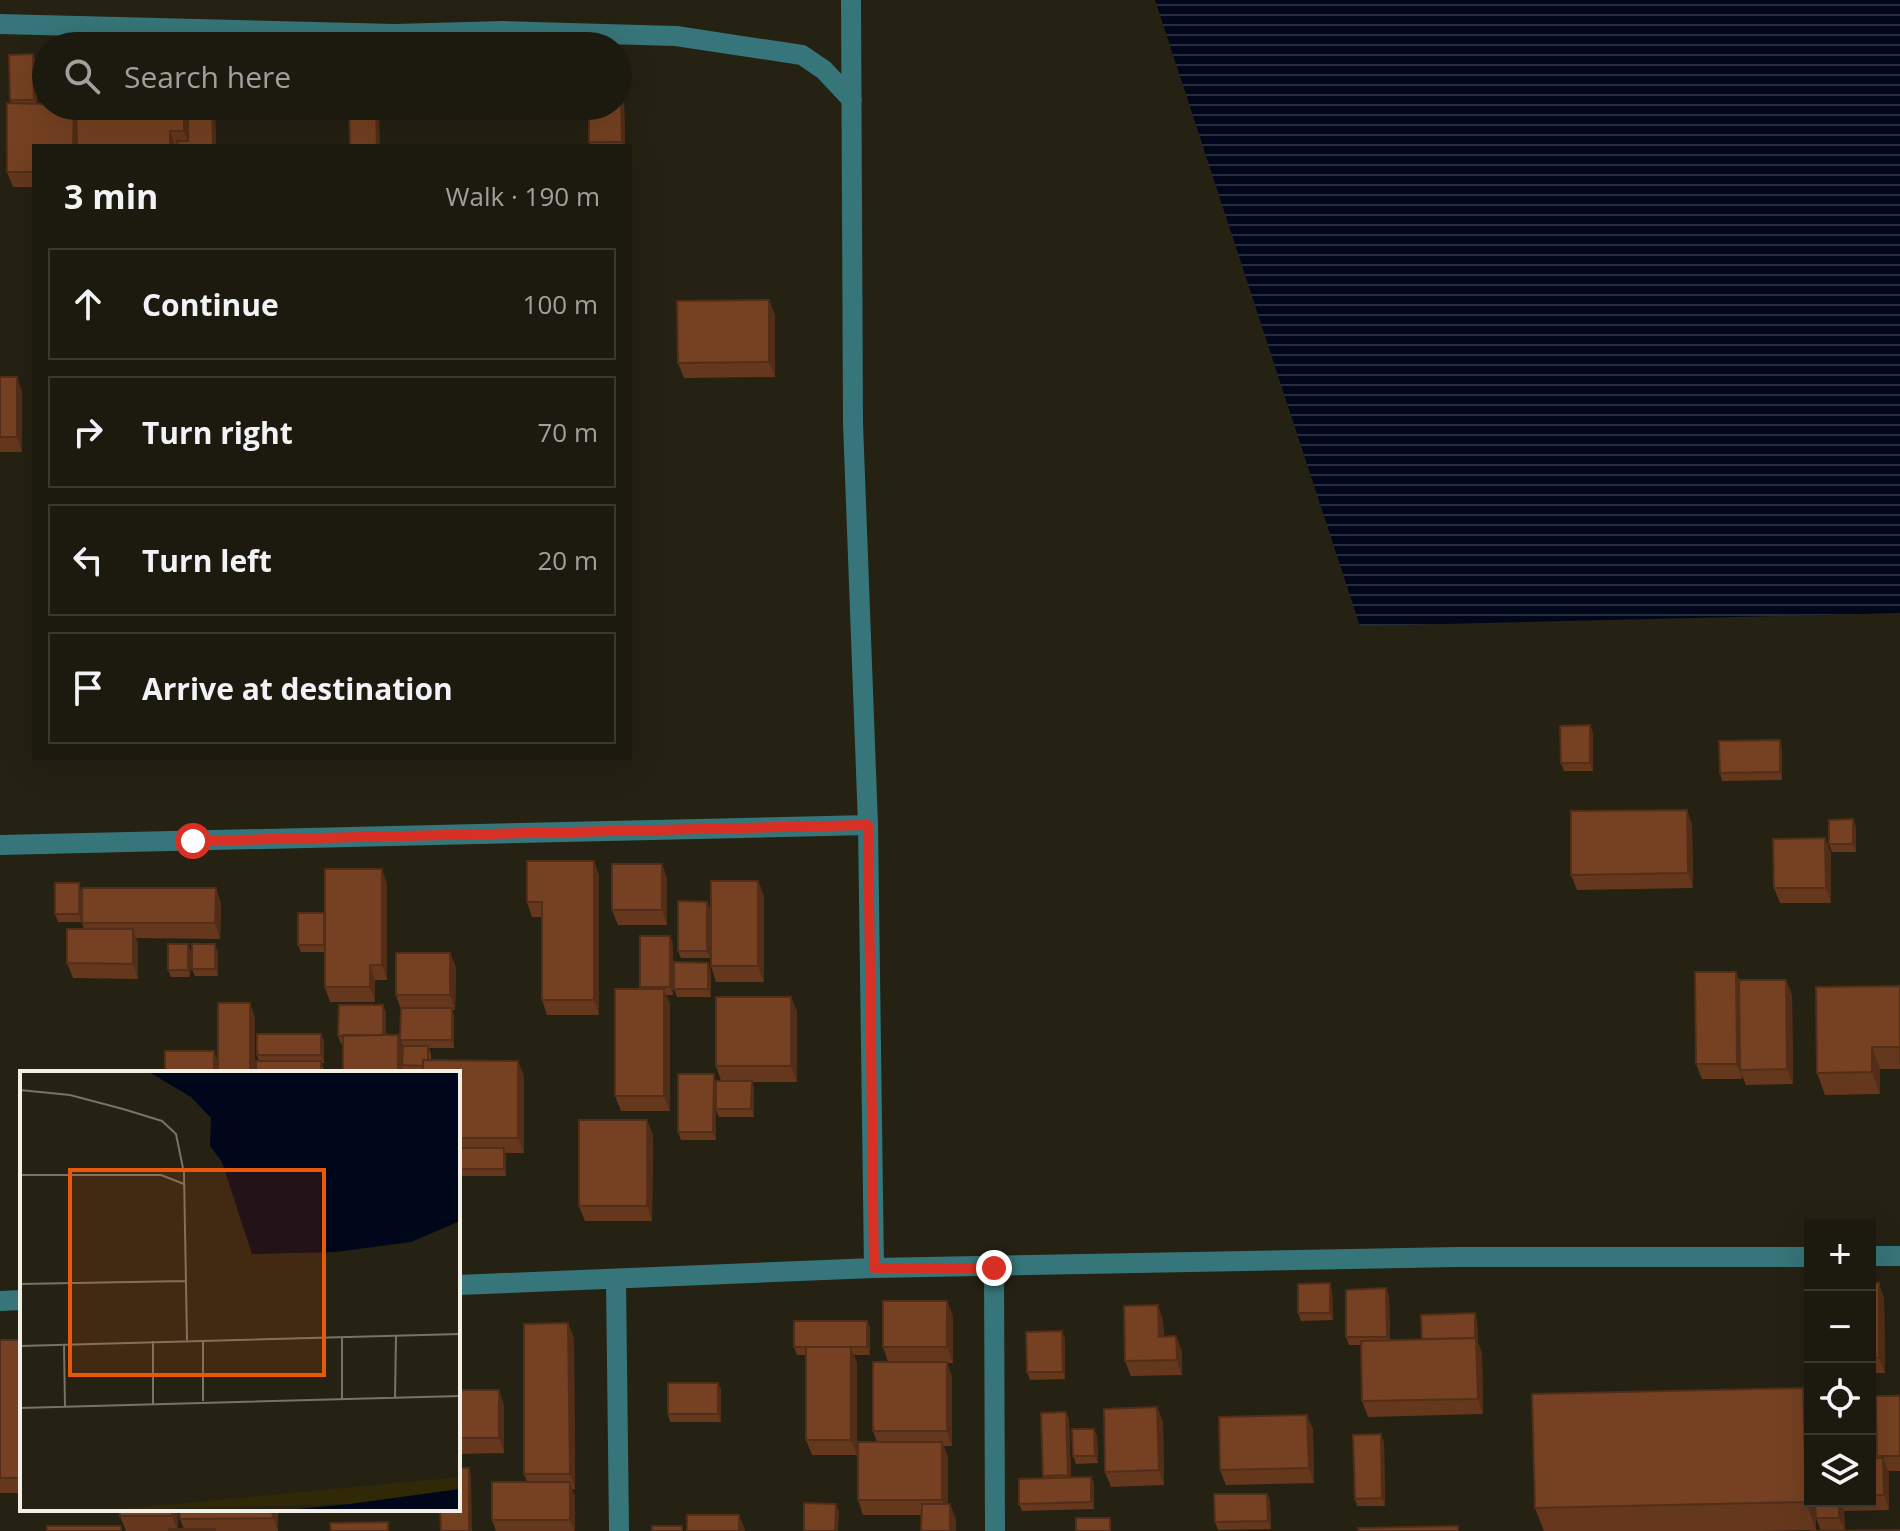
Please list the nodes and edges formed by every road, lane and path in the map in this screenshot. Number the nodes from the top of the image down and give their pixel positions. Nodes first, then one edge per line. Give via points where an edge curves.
1 (851, 0) edge
2 (0, 24) edge
3 (316, 32) edge
4 (467, 32) edge
5 (538, 32) edge
6 (632, 35) edge
7 (852, 100) junction
8 (868, 825) junction
9 (0, 845) edge
10 (1876, 1256) edge
11 (1900, 1256) edge
12 (1804, 1257) edge
13 (874, 1268) junction
14 (994, 1268) junction
15 (616, 1280) junction
16 (460, 1285) edge
17 (20, 1300) edge
18 (0, 1301) edge
19 (619, 1531) edge
20 (995, 1531) edge

1 - 7 street
2 - 3 street
4 - 5 street
6 - 7 street via 802,55
7 - 8 street via 853,423
8 - 9 street
8 - 13 street
10 - 11 street
12 - 14 street via 1458,1257
13 - 14 street
13 - 15 street
14 - 20 street
15 - 16 street
15 - 19 street
17 - 18 street

